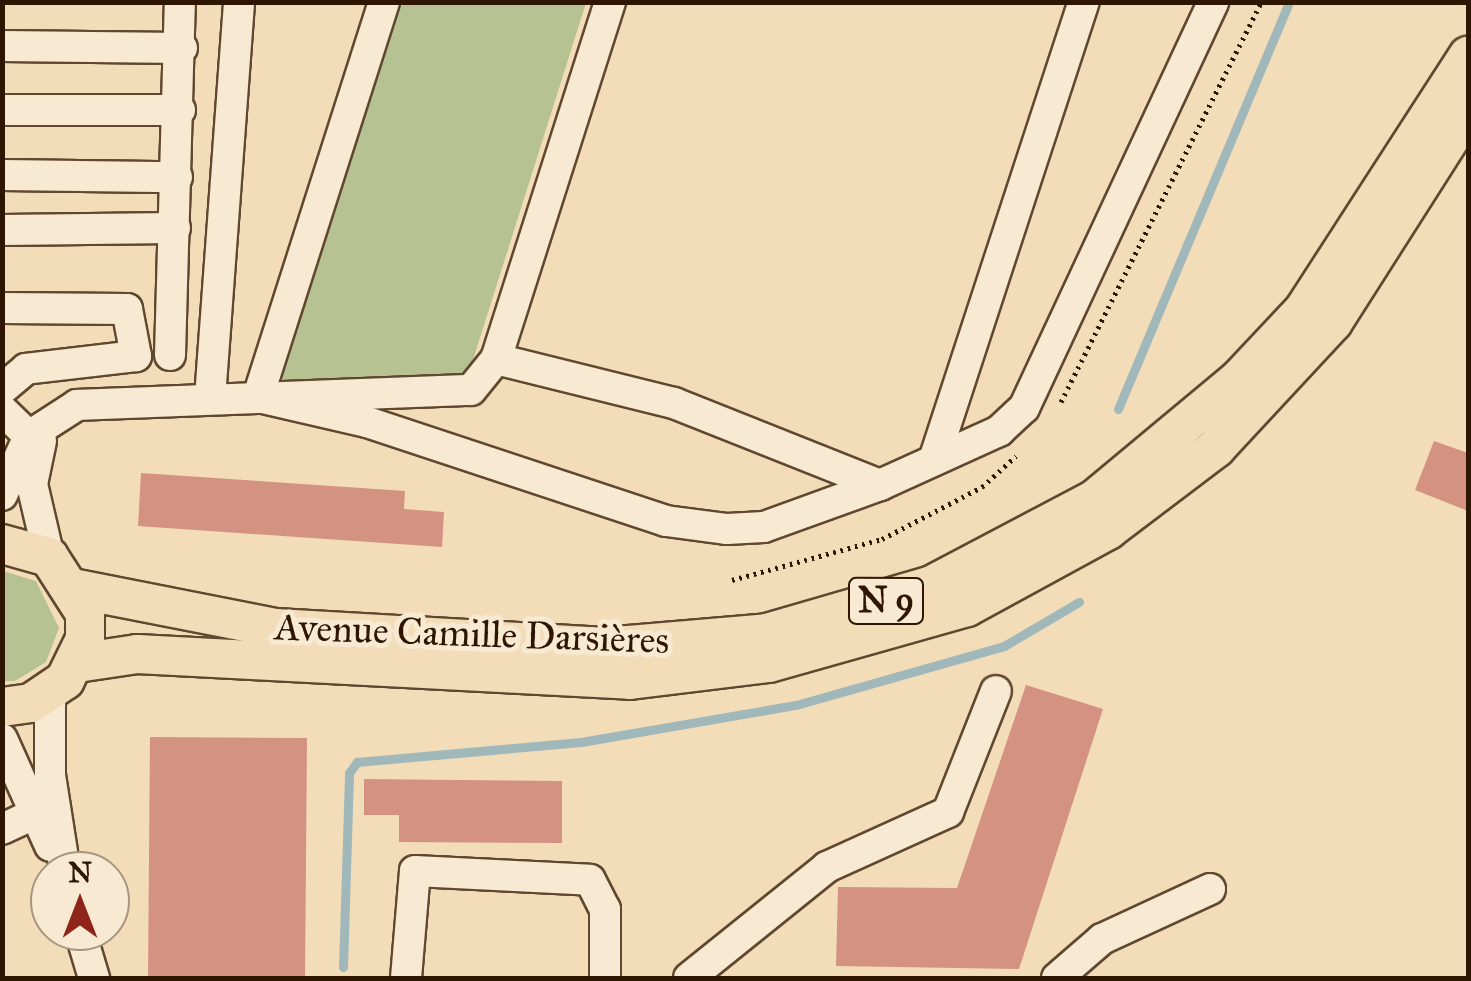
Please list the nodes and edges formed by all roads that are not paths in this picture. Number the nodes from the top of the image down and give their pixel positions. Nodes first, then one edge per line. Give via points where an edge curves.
1 (180, 2) edge
2 (239, 2) edge
3 (384, 2) edge
4 (610, 2) edge
5 (1084, 2) edge
6 (1213, 2) edge
7 (2, 46) edge
8 (182, 48) junction
9 (1468, 56) edge
10 (2, 110) edge
11 (180, 110) junction
12 (1468, 110) edge
13 (2, 175) edge
14 (178, 176) junction
15 (175, 228) junction
16 (2, 230) edge
17 (2, 308) edge
18 (170, 355) junction
19 (136, 356) junction
20 (496, 359) junction
21 (2, 389) edge
22 (258, 397) junction
23 (210, 398) junction
24 (170, 399) junction
25 (2, 410) edge
26 (55, 417) junction
27 (28, 436) junction
28 (934, 460) junction
29 (880, 485) junction
30 (2, 494) edge
31 (2, 544) edge
32 (49, 558) junction
33 (77, 589) junction
34 (77, 663) junction
35 (996, 691) dead end
36 (50, 693) junction
37 (2, 707) edge
38 (2, 739) edge
39 (36, 813) junction
40 (2, 830) edge
41 (54, 851) edge
42 (60, 851) edge
43 (1210, 889) dead end
44 (86, 951) edge
45 (94, 978) edge
46 (406, 978) edge
47 (605, 978) edge
48 (688, 978) edge
49 (1057, 978) edge

1 - 8 street
2 - 23 street
3 - 22 street
4 - 20 street
5 - 28 street
6 - 28 street via 1047,374 1000,431
7 - 8 street
8 - 11 street
9 - 33 main road, Avenue Camille Darsières / N 9 via 1303,310 1240,378 1095,500 932,585 767,632 605,646 276,628
10 - 11 street
11 - 14 street
12 - 34 main road, Avenue Camille Darsières / N 9 via 1333,322 1216,448 1108,530 967,607 769,663 630,680 137,654
13 - 14 street
14 - 15 street
15 - 16 street
15 - 18 street
17 - 19 street via 127,309
18 - 19 street
18 - 24 street
19 - 21 street via 26,369
20 - 22 street via 471,390
20 - 29 street via 674,403
22 - 23 street
22 - 29 street via 367,422 666,521 764,527
23 - 24 street
24 - 26 street via 77,405
25 - 27 street
26 - 27 street
26 - 32 street via 36,448 32,484
27 - 30 street
28 - 29 street
31 - 32 main road
32 - 33 main road
33 - 34 main road via 85,639
34 - 36 main road
35 - 48 street via 948,812 827,867
36 - 37 main road
36 - 42 street via 50,775
38 - 39 street
39 - 40 street
39 - 41 street
43 - 49 street via 1102,939
44 - 45 street
46 - 47 street via 415,871 590,880 605,909

